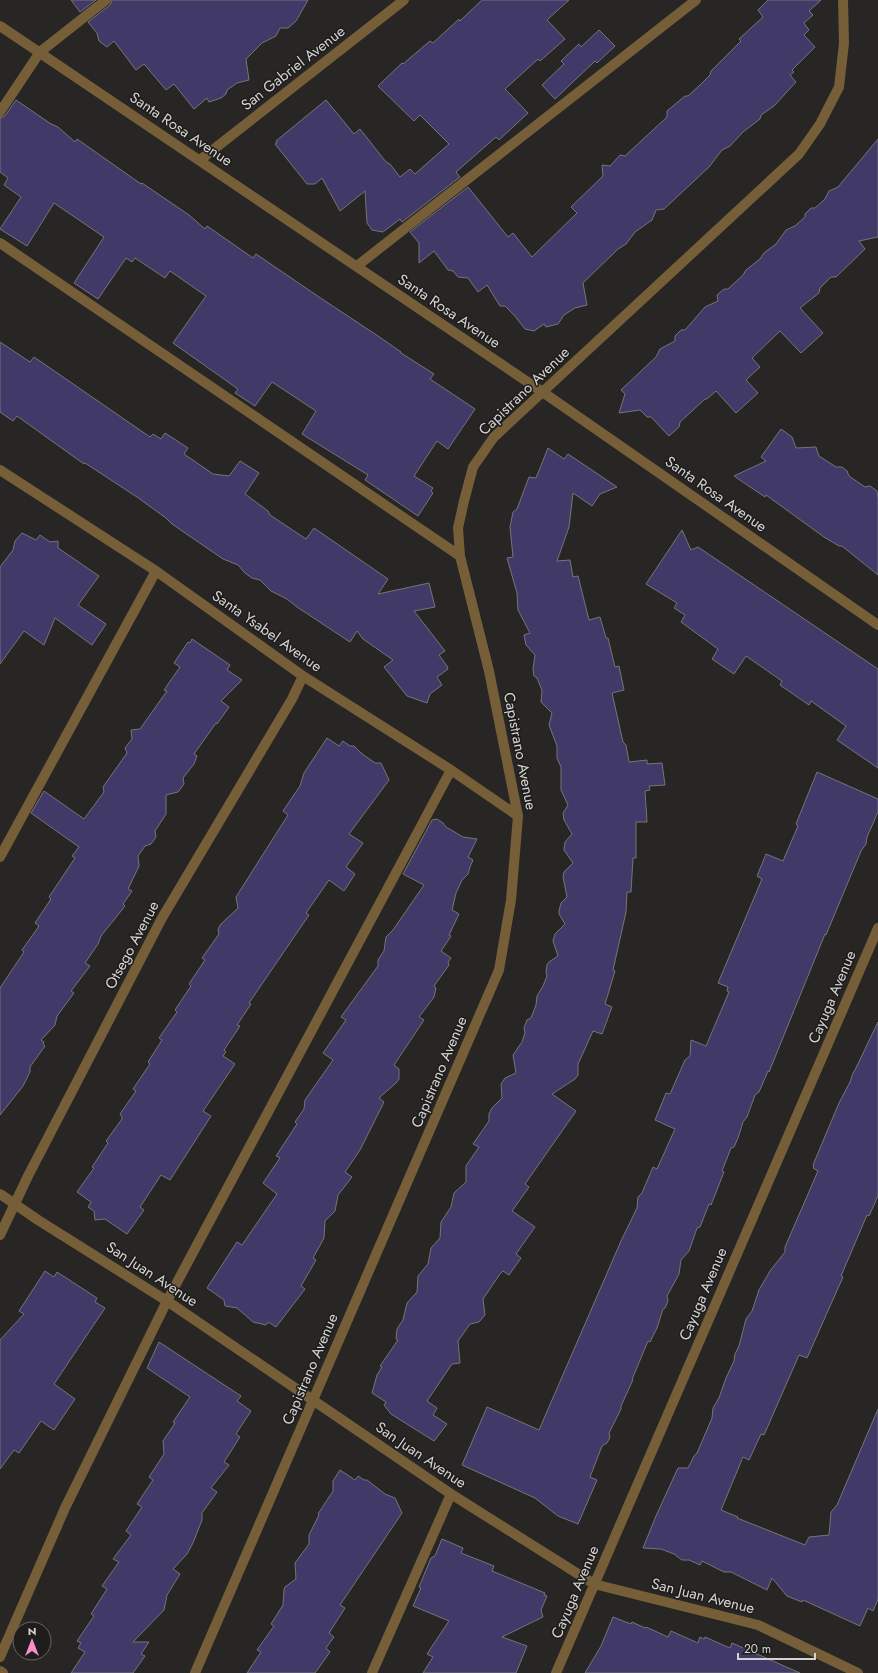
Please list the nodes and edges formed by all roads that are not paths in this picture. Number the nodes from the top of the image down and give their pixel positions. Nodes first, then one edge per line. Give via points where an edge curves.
1 (106, 0) edge
2 (404, 0) edge
3 (696, 0) edge
4 (843, 0) edge
5 (0, 26) edge
6 (40, 52) junction
7 (0, 112) edge
8 (200, 160) junction
9 (0, 243) edge
10 (357, 266) junction
11 (544, 392) junction
12 (0, 472) edge
13 (460, 556) junction
14 (156, 570) junction
15 (878, 625) edge
16 (303, 676) junction
17 (451, 770) junction
18 (518, 816) junction
19 (0, 856) edge
20 (878, 928) edge
21 (0, 1194) edge
22 (15, 1204) junction
23 (0, 1235) edge
24 (167, 1301) junction
25 (313, 1400) junction
26 (451, 1494) junction
27 (594, 1584) junction
28 (0, 1657) edge
29 (0, 1671) edge
30 (2, 1673) edge
31 (195, 1673) edge
32 (372, 1673) edge
33 (556, 1673) edge
34 (858, 1673) edge

1 - 6 street
2 - 8 street, San Gabriel Avenue
3 - 10 street
4 - 11 street, Capistrano Avenue via 844,43 839,87 820,124 799,154
5 - 6 street, Santa Rosa Avenue
6 - 7 street
6 - 8 street, Santa Rosa Avenue
8 - 10 street, Santa Rosa Avenue
9 - 13 street
10 - 11 street, Santa Rosa Avenue
11 - 13 street, Capistrano Avenue via 494,437 473,467 458,528
11 - 15 street, Santa Rosa Avenue
12 - 14 street, Santa Ysabel Avenue
13 - 18 street, Capistrano Avenue via 489,671
14 - 16 street, Santa Ysabel Avenue
14 - 19 street
16 - 17 street, Santa Ysabel Avenue
16 - 22 street, Otsego Avenue via 162,918
17 - 18 street, Santa Ysabel Avenue
17 - 24 street
18 - 25 street, Capistrano Avenue via 511,900 499,970
20 - 27 street, Cayuga Avenue
21 - 22 street, San Juan Avenue
22 - 23 street, Otsego Avenue
22 - 24 street, San Juan Avenue
24 - 25 street, San Juan Avenue
24 - 28 street via 65,1508
25 - 26 street, San Juan Avenue
25 - 31 street, Capistrano Avenue
26 - 27 street, San Juan Avenue
26 - 32 street
27 - 33 street, Cayuga Avenue
27 - 34 street, San Juan Avenue via 758,1625
29 - 30 street

